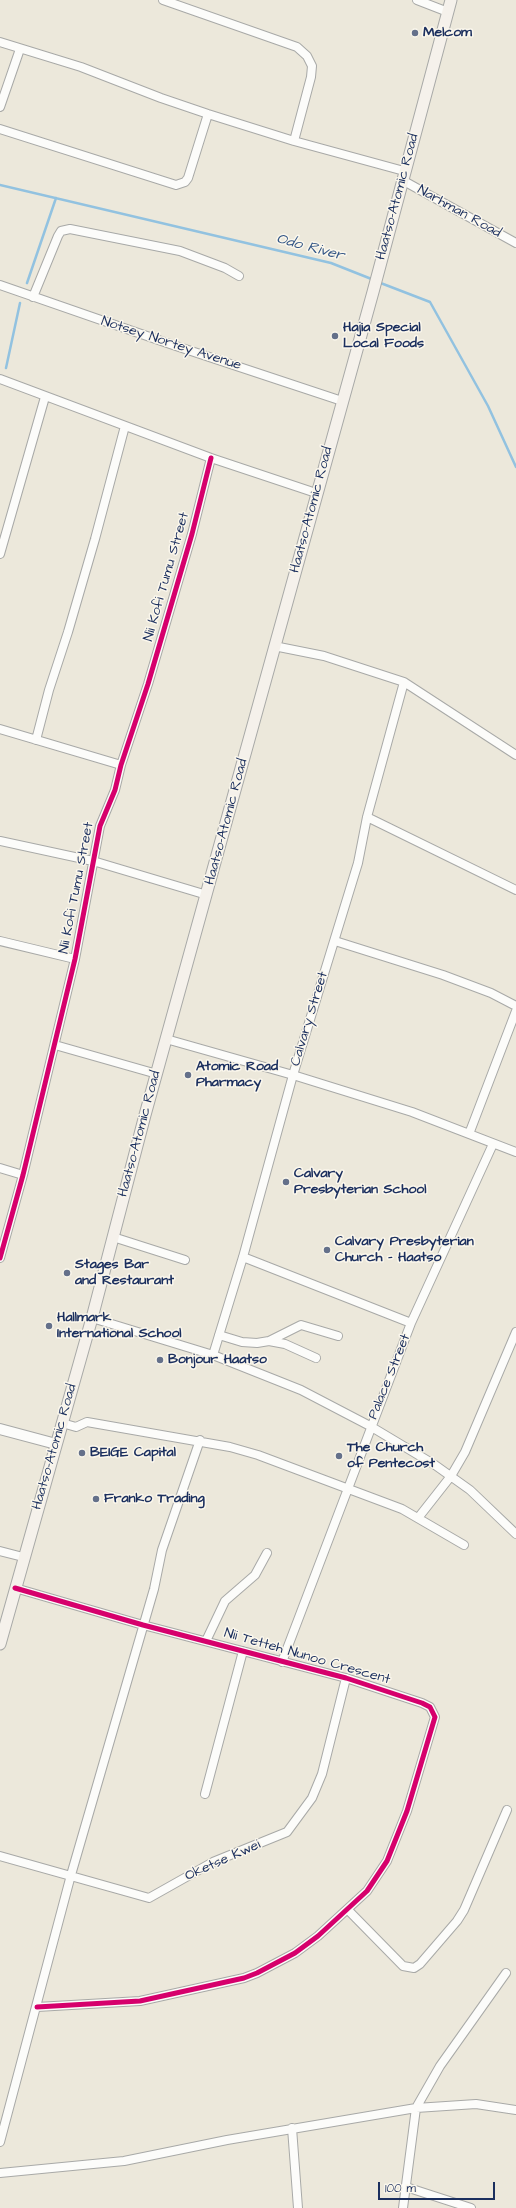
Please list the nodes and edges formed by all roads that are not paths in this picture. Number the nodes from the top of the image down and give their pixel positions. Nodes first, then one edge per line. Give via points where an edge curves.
1 (163, 0) edge
2 (417, 0) edge
3 (451, 0) edge
4 (448, 12) junction
5 (0, 42) edge
6 (20, 49) junction
7 (0, 107) edge
8 (208, 114) junction
9 (0, 129) edge
10 (294, 141) junction
11 (403, 176) junction
12 (516, 243) edge
13 (239, 276) dead end
14 (0, 285) edge
15 (33, 297) junction
16 (0, 379) edge
17 (45, 397) junction
18 (342, 401) junction
19 (125, 426) junction
20 (211, 458) junction
21 (316, 493) junction
22 (0, 554) edge
23 (274, 646) junction
24 (404, 682) junction
25 (0, 729) edge
26 (36, 740) junction
27 (516, 755) edge
28 (121, 765) junction
29 (367, 817) junction
30 (0, 841) edge
31 (93, 861) junction
32 (516, 890) edge
33 (208, 895) junction
34 (0, 941) edge
35 (335, 941) junction
36 (75, 959) junction
37 (516, 1006) edge
38 (516, 1011) edge
39 (166, 1040) junction
40 (55, 1045) junction
41 (157, 1074) junction
42 (293, 1075) junction
43 (469, 1134) junction
44 (493, 1144) junction
45 (516, 1152) edge
46 (0, 1168) edge
47 (23, 1175) junction
48 (113, 1237) junction
49 (243, 1257) junction
50 (0, 1258) edge
51 (186, 1260) dead end
52 (92, 1318) junction
53 (411, 1323) junction
54 (516, 1332) edge
55 (219, 1336) junction
56 (338, 1336) dead end
57 (269, 1341) junction
58 (213, 1355) junction
59 (316, 1358) dead end
60 (62, 1423) junction
61 (370, 1426) junction
62 (0, 1429) edge
63 (200, 1440) junction
64 (56, 1444) junction
65 (451, 1476) junction
66 (346, 1489) junction
67 (418, 1518) junction
68 (516, 1534) edge
69 (464, 1544) dead end
70 (0, 1551) edge
71 (266, 1552) dead end
72 (23, 1557) junction
73 (15, 1588) junction
74 (143, 1625) junction
75 (206, 1641) junction
76 (0, 1644) edge
77 (243, 1651) junction
78 (282, 1662) junction
79 (346, 1678) junction
80 (205, 1794) dead end
81 (507, 1810) dead end
82 (0, 1856) edge
83 (71, 1876) junction
84 (348, 1910) junction
85 (506, 1973) dead end
86 (37, 2007) junction
87 (416, 2108) junction
88 (516, 2110) edge
89 (292, 2128) junction
90 (0, 2142) edge
91 (0, 2173) edge
92 (406, 2187) junction
93 (298, 2208) edge
94 (403, 2208) edge
95 (472, 2208) edge

1 - 10 street via 297,47 307,56 312,66 311,77
2 - 4 street
3 - 4 main road, Haatso-Atomic Road
4 - 11 main road, Haatso-Atomic Road
5 - 6 street, Narhman Road
6 - 7 street
6 - 8 street, Narhman Road via 80,67
8 - 9 street via 188,178 176,185
8 - 10 street, Narhman Road
10 - 11 street, Narhman Road
11 - 12 street, Narhman Road
11 - 18 main road, Haatso-Atomic Road
13 - 15 street via 180,251 70,229 62,231 58,236
14 - 15 street, Notsey Nortey Avenue
15 - 18 street, Notsey Nortey Avenue
16 - 17 street
17 - 19 street
17 - 22 street
18 - 21 main road, Haatso-Atomic Road
19 - 20 street
19 - 26 street
20 - 21 street
20 - 28 street, Nii Kofi Tumu Street via 190,542
21 - 23 main road, Haatso-Atomic Road
23 - 24 street via 324,656
23 - 33 main road, Haatso-Atomic Road
24 - 27 street
24 - 29 street, Calvary Street
25 - 26 street
26 - 28 street
28 - 31 street, Nii Kofi Tumu Street via 115,790 100,826
29 - 32 street
29 - 35 street, Calvary Street via 358,863
30 - 31 street
31 - 33 street
31 - 36 street, Nii Kofi Tumu Street
33 - 39 main road, Haatso-Atomic Road
34 - 36 street
35 - 37 street via 443,974
35 - 42 street, Calvary Street
36 - 40 street, Nii Kofi Tumu Street
38 - 43 street
39 - 41 main road, Haatso-Atomic Road
39 - 42 street
40 - 41 street
40 - 47 street, Nii Kofi Tumu Street
41 - 48 main road, Haatso-Atomic Road
42 - 43 street via 412,1112
42 - 49 street, Calvary Street
43 - 44 street
44 - 45 street
44 - 53 street, Palace Street
46 - 47 street
47 - 50 street, Nii Kofi Tumu Street
48 - 51 street
48 - 52 main road, Haatso-Atomic Road
49 - 53 street
49 - 55 street, Calvary Street
52 - 58 street
52 - 60 main road, Haatso-Atomic Road
53 - 61 street, Palace Street
54 - 65 street via 474,1432
55 - 57 street via 257,1344
55 - 58 street, Calvary Street
56 - 57 street via 301,1325
57 - 59 street via 285,1344
58 - 61 street via 300,1390
60 - 63 street via 76,1427 86,1422
60 - 64 main road, Haatso-Atomic Road
61 - 65 street
61 - 66 street, Palace Street
62 - 64 street
63 - 66 street via 258,1455
63 - 74 street via 162,1550
64 - 72 main road, Haatso-Atomic Road
65 - 67 street
65 - 68 street via 470,1490
66 - 67 street via 402,1509
66 - 78 street, Palace Street
67 - 69 street
70 - 72 street
71 - 75 street via 255,1575 225,1601
72 - 73 main road, Haatso-Atomic Road
73 - 74 street, Nii Tetteh Nunoo Crescent
73 - 76 main road, Haatso-Atomic Road
74 - 75 street, Nii Tetteh Nunoo Crescent
74 - 83 street
75 - 77 street, Nii Tetteh Nunoo Crescent
77 - 78 street, Nii Tetteh Nunoo Crescent
77 - 80 street
78 - 79 street, Nii Tetteh Nunoo Crescent
79 - 83 street, Oketse Kwei via 322,1774 312,1798 287,1832 213,1862 149,1898
79 - 84 street, Nii Tetteh Nunoo Crescent via 422,1703 430,1707 435,1717 394,1847 377,1878
81 - 84 street via 461,1916 414,1968 403,1966
82 - 83 street, Oketse Kwei
83 - 86 street
84 - 86 street, Nii Tetteh Nunoo Crescent via 295,1952 244,1978 140,2001
85 - 87 street via 440,2066
86 - 90 street
87 - 88 street via 476,2104
87 - 89 street
87 - 92 street
89 - 91 street via 124,2161
89 - 93 street
92 - 94 street
92 - 95 street

